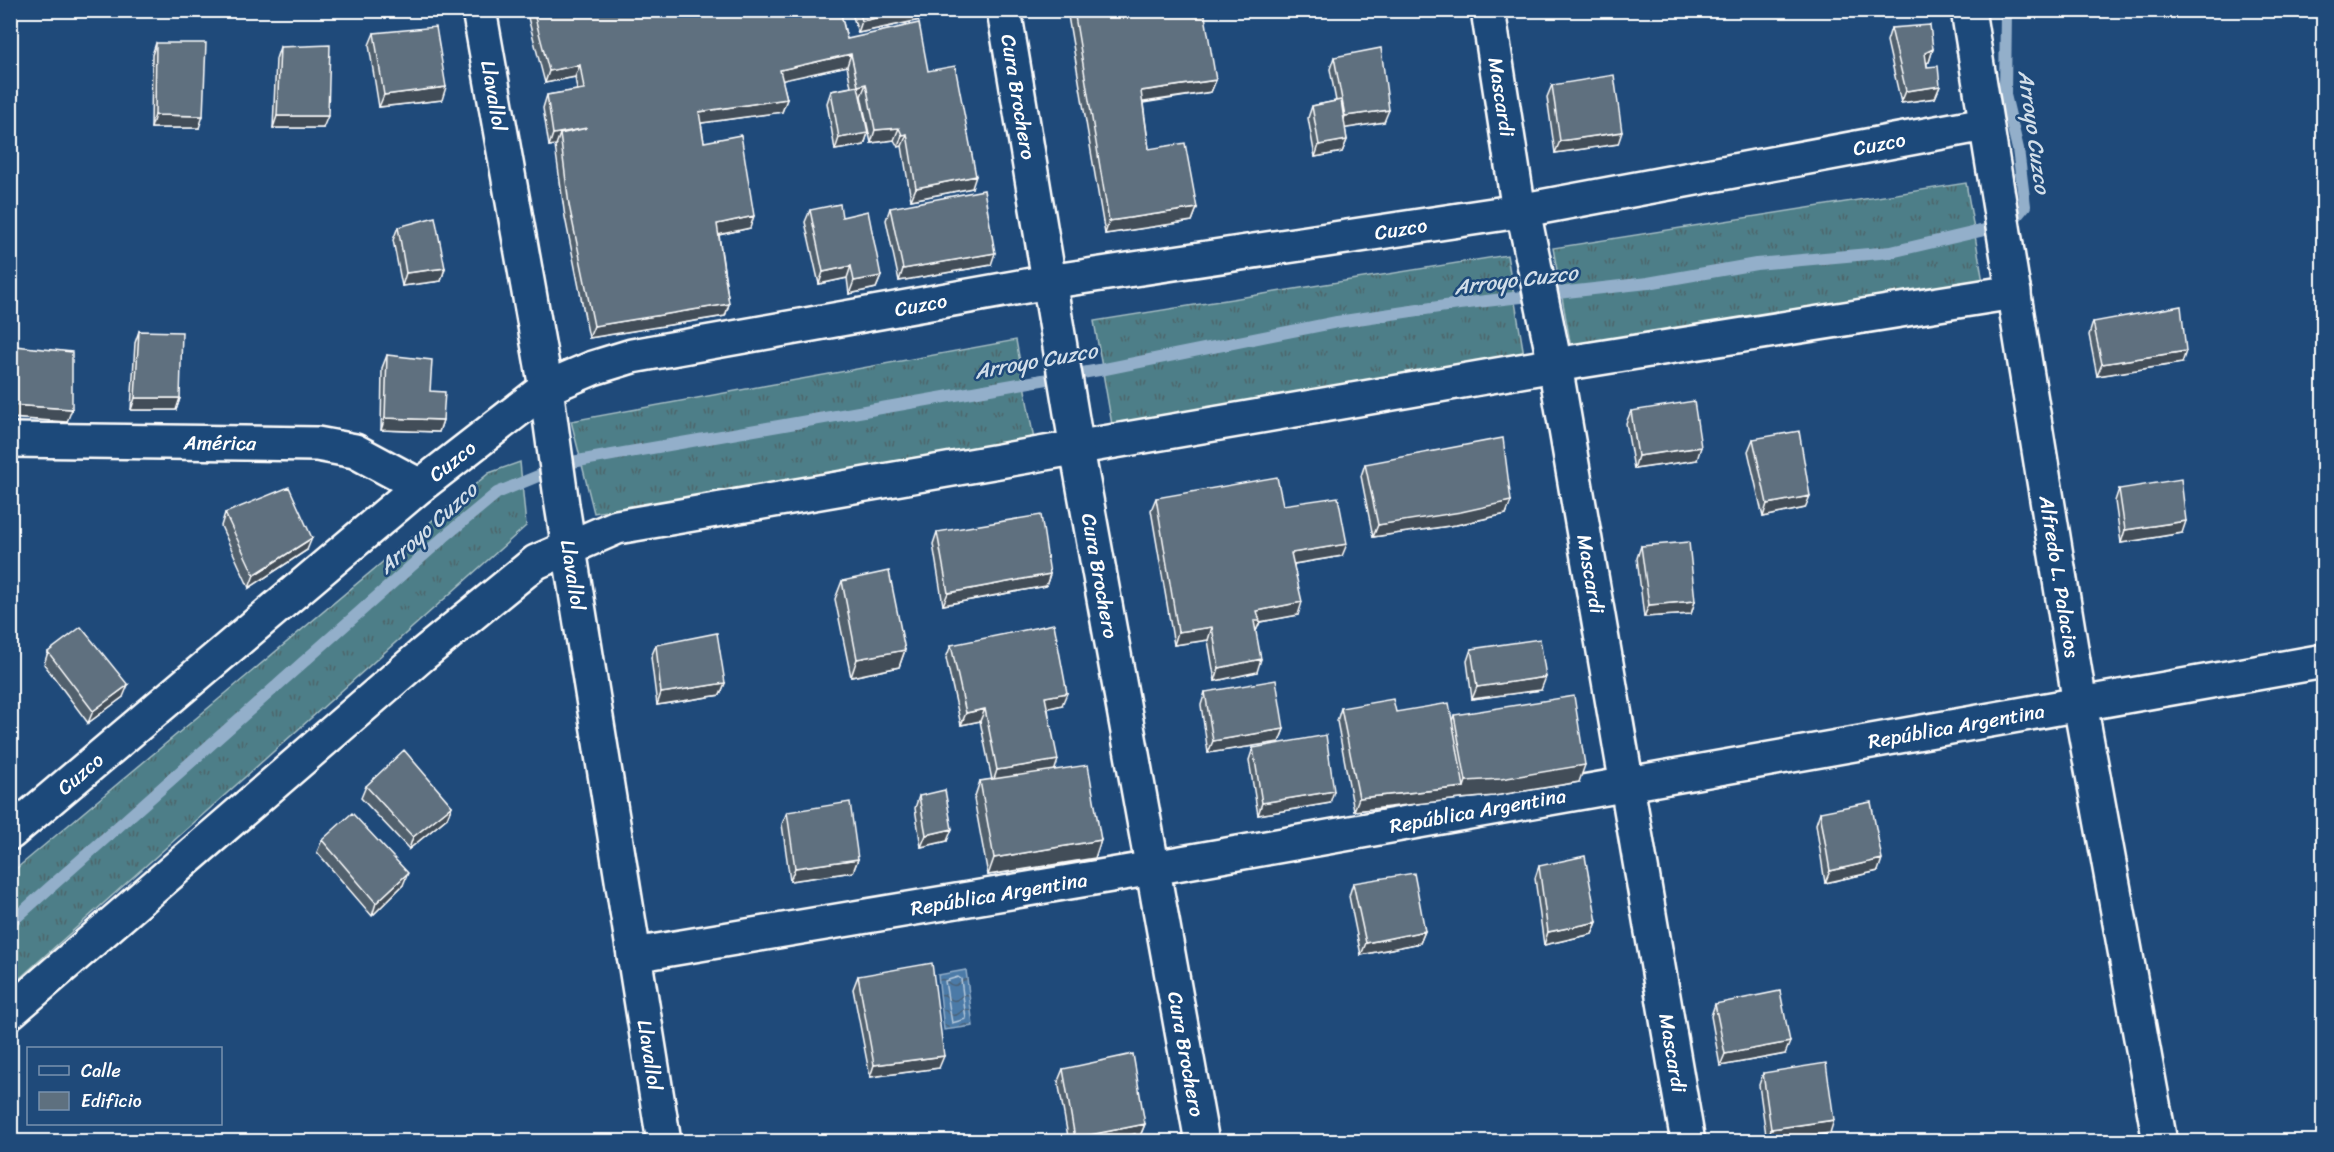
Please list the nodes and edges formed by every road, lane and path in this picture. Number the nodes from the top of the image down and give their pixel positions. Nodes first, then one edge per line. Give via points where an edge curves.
1 (479, 10) edge
2 (1004, 10) edge
3 (1488, 10) edge
4 (1968, 10) edge
5 (1987, 133) junction
6 (1523, 218) junction
7 (1048, 282) junction
8 (2014, 292) junction
9 (1553, 359) junction
10 (546, 388) junction
11 (10, 440) edge
12 (1077, 449) junction
13 (420, 486) junction
14 (569, 547) junction
15 (2324, 661) edge
16 (2080, 704) junction
17 (1626, 785) junction
18 (10, 833) edge
19 (1153, 868) junction
20 (633, 955) junction
21 (10, 1012) edge
22 (664, 1142) edge
23 (1202, 1142) edge
24 (1688, 1142) edge
25 (2160, 1142) edge

1 - 10 street, Llavallol
2 - 7 street, Cura Brochero
3 - 6 street, Mascardi
4 - 5 street, Alfredo L. Palacios
5 - 6 street, Cuzco
5 - 8 street, Alfredo L. Palacios
6 - 7 street, Cuzco
6 - 9 street, Mascardi
7 - 10 street, Cuzco via 632,356
7 - 12 street, Cura Brochero
8 - 9 street
8 - 16 street, Alfredo L. Palacios
9 - 12 street
9 - 17 street, Mascardi
10 - 13 street, Cuzco
10 - 14 street, Llavallol
11 - 13 street, América via 317,444 355,451
12 - 14 street via 617,527
12 - 19 street, Cura Brochero
13 - 18 street, Cuzco
14 - 20 street, Llavallol
14 - 21 street via 536,562 423,655
15 - 16 street, República Argentina
16 - 17 street, República Argentina
16 - 25 street, Alfredo L. Palacios
17 - 19 street, República Argentina
17 - 24 street, Mascardi
19 - 20 street, República Argentina
19 - 23 street, Cura Brochero
20 - 22 street, Llavallol

